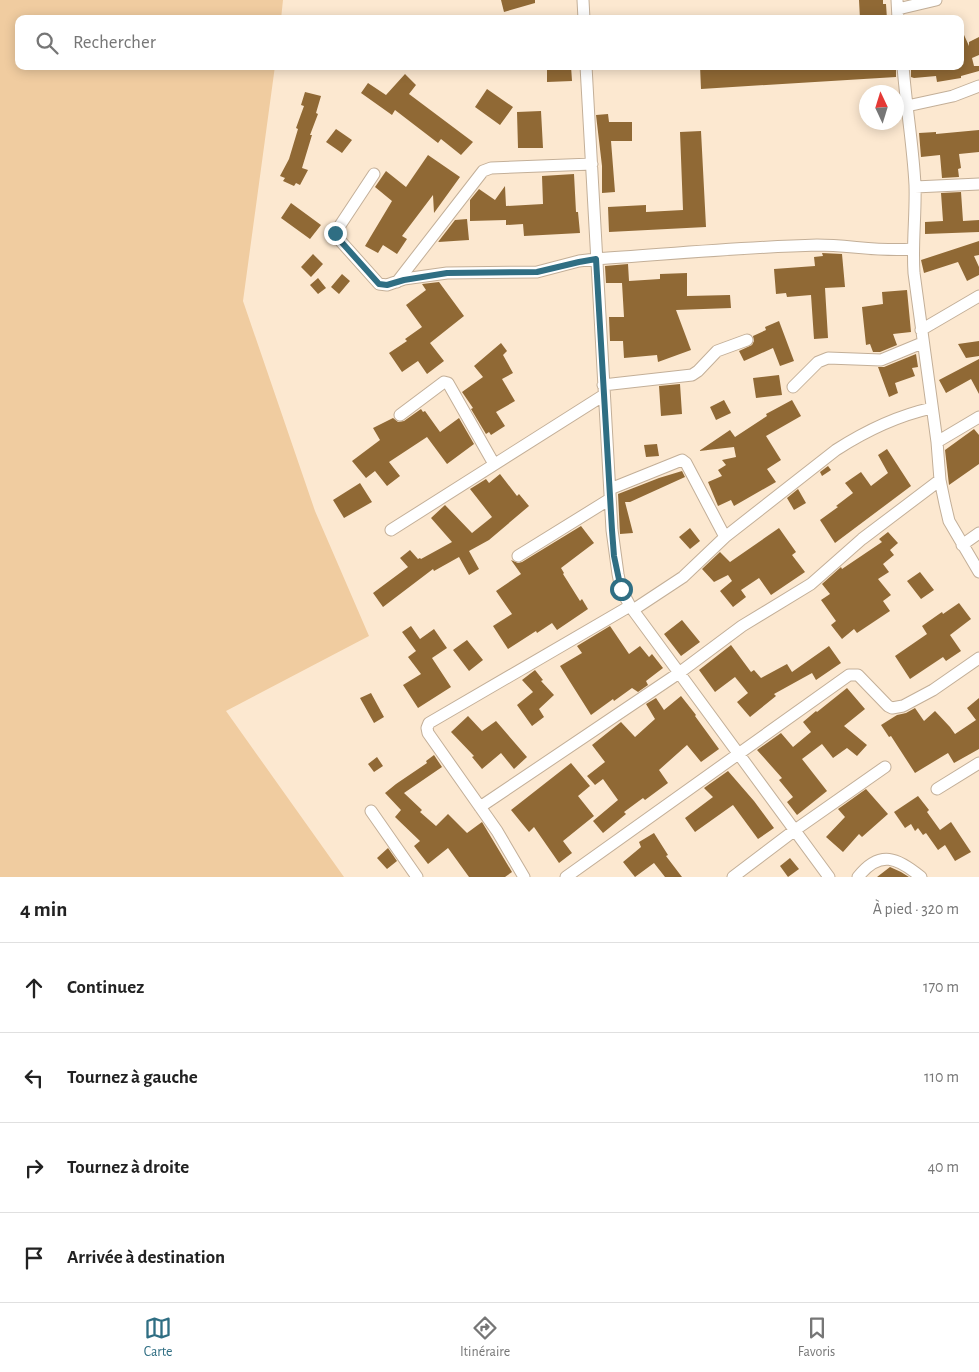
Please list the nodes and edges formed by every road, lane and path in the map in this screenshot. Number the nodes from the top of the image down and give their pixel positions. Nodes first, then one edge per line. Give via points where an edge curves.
1 (583, 0) edge
2 (936, 0) edge
3 (898, 9) edge
4 (584, 15) edge
5 (586, 70) edge
6 (902, 70) edge
7 (979, 86) edge
8 (907, 106) junction
9 (592, 164) junction
10 (374, 174) dead end
11 (979, 184) edge
12 (915, 187) junction
13 (912, 250) junction
14 (596, 259) junction
15 (397, 282) junction
16 (979, 296) edge
17 (921, 330) junction
18 (747, 340) dead end
19 (922, 343) junction
20 (793, 387) dead end
21 (604, 390) junction
22 (932, 408) junction
23 (400, 415) dead end
24 (979, 417) edge
25 (937, 442) junction
26 (494, 464) junction
27 (940, 480) junction
28 (610, 494) junction
29 (391, 530) dead end
30 (979, 533) edge
31 (725, 537) junction
32 (962, 544) junction
33 (518, 556) dead end
34 (979, 572) edge
35 (632, 608) junction
36 (979, 658) edge
37 (679, 674) junction
38 (739, 754) junction
39 (979, 763) edge
40 (886, 767) dead end
41 (937, 789) dead end
42 (480, 807) junction
43 (371, 811) dead end
44 (795, 830) junction
45 (417, 877) edge
46 (524, 877) edge
47 (566, 877) edge
48 (733, 877) edge
49 (829, 877) edge
50 (858, 877) edge
51 (921, 877) edge

1 - 4 street
2 - 3 street
5 - 9 street
6 - 8 street
7 - 8 street via 953,96
8 - 12 street
9 - 14 street
9 - 15 street via 483,171
10 - 15 street via 335,233 379,284
11 - 12 street
12 - 13 street
13 - 14 street via 817,245
13 - 17 street
14 - 15 street via 537,272 447,273
14 - 21 street
16 - 17 street
17 - 19 street
18 - 21 street via 717,352 695,374
19 - 20 street via 881,360 823,359
19 - 22 street
21 - 26 street
21 - 28 street
22 - 25 street
22 - 31 street via 894,418 853,439
23 - 26 street via 444,382 448,383
24 - 25 street
25 - 27 street
26 - 29 street
27 - 32 street via 949,521
27 - 37 street via 862,539 811,584 742,626
28 - 31 street via 682,460
28 - 33 street
28 - 35 street via 614,556 621,589
30 - 32 street
31 - 35 street via 683,577
32 - 34 street
35 - 37 street
35 - 42 street via 429,723 428,732
36 - 38 street via 933,690 897,708 888,706 858,675 849,675
37 - 38 street
37 - 42 street
38 - 44 street
38 - 47 street
39 - 41 street
40 - 44 street
42 - 46 street
43 - 45 street
44 - 48 street
44 - 49 street
50 - 51 street via 870,864 883,859 906,864

